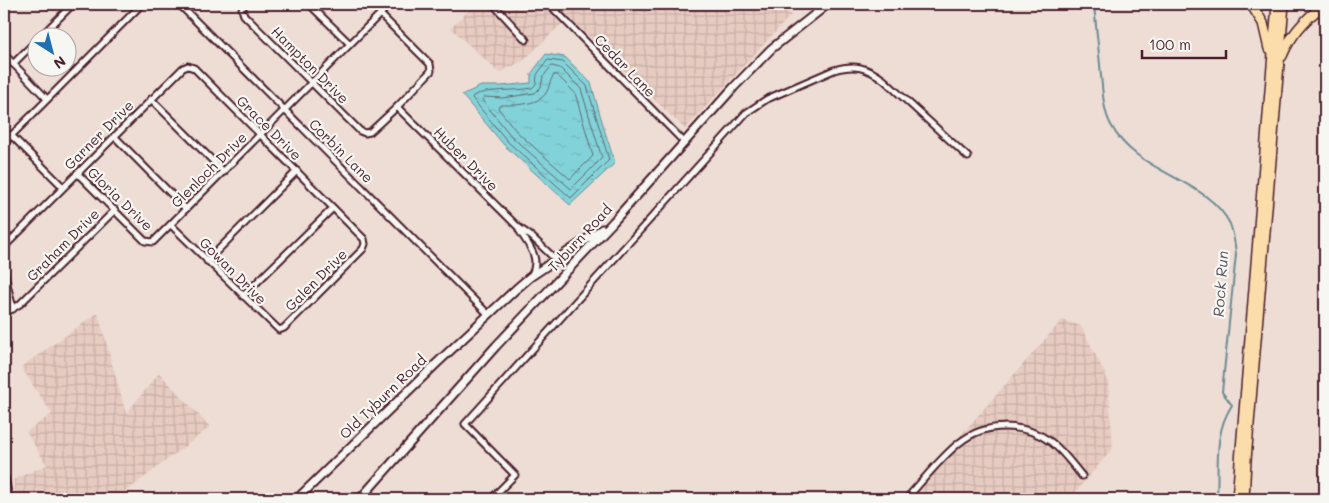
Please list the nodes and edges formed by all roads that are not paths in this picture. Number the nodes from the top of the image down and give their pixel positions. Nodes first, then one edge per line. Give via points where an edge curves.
1 (73, 4) edge
2 (131, 4) edge
3 (142, 4) edge
4 (179, 4) edge
5 (390, 4) edge
6 (492, 4) edge
7 (549, 4) edge
8 (828, 4) edge
9 (1251, 4) edge
10 (1276, 4) edge
11 (1284, 4) edge
12 (1325, 4) edge
13 (313, 5) edge
14 (244, 6) edge
15 (136, 10) junction
16 (380, 14) junction
17 (48, 28) edge
18 (526, 40) dead end
19 (350, 44) junction
20 (28, 48) edge
21 (4, 54) edge
22 (13, 64) junction
23 (1279, 66) junction
24 (1271, 72) junction
25 (312, 83) junction
26 (47, 99) junction
27 (151, 99) junction
28 (398, 107) junction
29 (285, 110) junction
30 (11, 135) junction
31 (260, 135) junction
32 (114, 136) junction
33 (684, 142) junction
34 (4, 143) edge
35 (968, 157) dead end
36 (297, 171) junction
37 (224, 172) junction
38 (77, 173) junction
39 (63, 187) junction
40 (333, 208) junction
41 (186, 209) junction
42 (115, 210) junction
43 (612, 222) junction
44 (171, 225) junction
45 (518, 227) junction
46 (365, 244) joint
47 (4, 248) edge
48 (561, 256) junction
49 (207, 261) junction
50 (4, 271) edge
51 (530, 277) junction
52 (243, 296) junction
53 (13, 309) junction
54 (4, 314) edge
55 (488, 314) junction
56 (281, 330) joint
57 (1082, 476) dead end
58 (4, 477) edge
59 (8, 499) edge
60 (296, 499) edge
61 (360, 499) edge
62 (491, 499) edge
63 (906, 499) edge
64 (1237, 499) edge
65 (1244, 499) edge

1 - 17 street
2 - 15 street
3 - 15 street
4 - 29 street, Corbin Lane
5 - 16 street, Glenloch Drive
6 - 18 street
7 - 33 street, Cedar Lane
8 - 33 main road, Tyburn Road via 772,49
9 - 24 highway via 1266,29
10 - 24 highway
11 - 23 highway
12 - 23 highway via 1297,30
13 - 19 street
14 - 25 street, Hampton Drive via 244,15
15 - 26 street
16 - 19 street, Glenloch Drive
16 - 28 street via 430,64 431,71
19 - 25 street, Glenloch Drive
20 - 22 street
21 - 22 street
22 - 26 street
23 - 65 highway
24 - 64 highway
25 - 28 street, Hampton Drive via 365,133
25 - 29 street, Glenloch Drive
26 - 30 street
27 - 31 street, Grace Drive via 183,68 191,67
27 - 32 street, Garner Drive
27 - 37 street
28 - 45 street, Huber Drive
29 - 31 street, Glenloch Drive
29 - 55 street, Corbin Lane
30 - 34 street
30 - 39 street, Garner Drive
31 - 36 street, Grace Drive
31 - 37 street, Glenloch Drive
32 - 38 street, Garner Drive
32 - 41 street
33 - 43 main road, Tyburn Road
35 - 62 street via 884,80 859,67 834,70 762,101 746,113 465,424 515,475
36 - 40 street, Grace Drive
36 - 49 street
37 - 41 street, Glenloch Drive
38 - 39 street, Garner Drive
38 - 42 street, Gloria Drive
39 - 47 street, Garner Drive
40 - 46 street, Grace Drive via 364,239
40 - 52 street
41 - 44 street, Glenloch Drive
42 - 44 street, Gloria Drive via 145,241 154,241
42 - 53 street, Graham Drive
43 - 48 main road, Old Tyburn Road
43 - 61 main road, Tyburn Road
44 - 49 street, Gowan Drive
45 - 48 street, Huber Drive via 553,257
45 - 51 street, Huber Drive via 536,259
46 - 56 street, Galen Drive via 363,250
48 - 51 main road, Old Tyburn Road
49 - 52 street, Gowan Drive
50 - 53 street
51 - 55 main road, Old Tyburn Road
52 - 56 street, Gowan Drive via 276,329
53 - 54 street, Graham Drive
55 - 60 main road, Old Tyburn Road
57 - 63 street via 1059,449 1041,436 1014,427 994,427 959,443
58 - 59 main road

